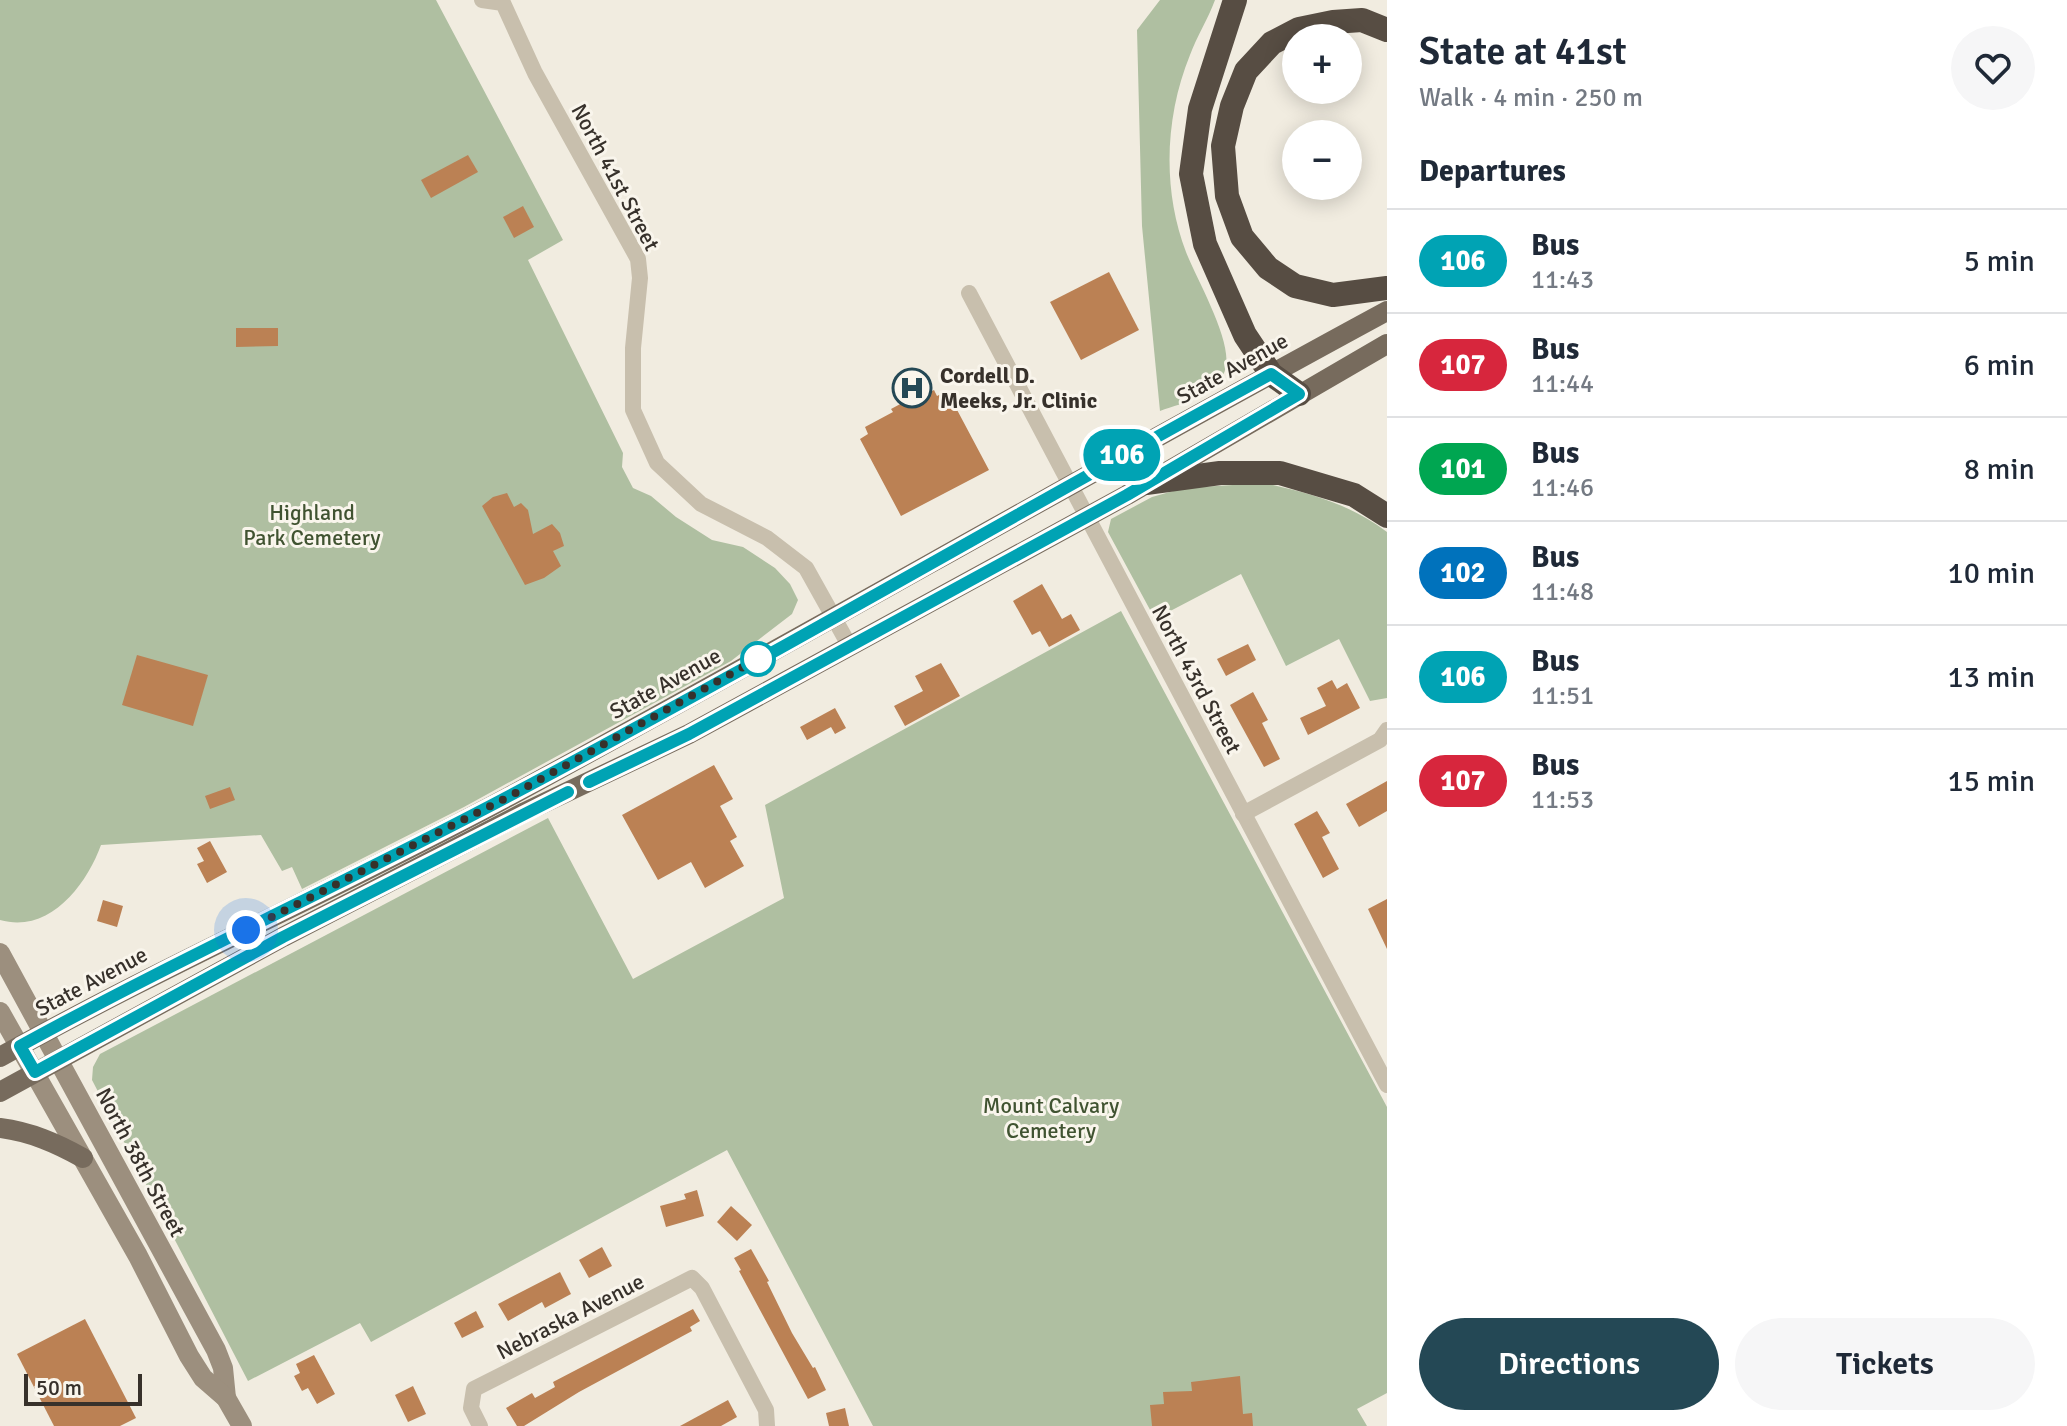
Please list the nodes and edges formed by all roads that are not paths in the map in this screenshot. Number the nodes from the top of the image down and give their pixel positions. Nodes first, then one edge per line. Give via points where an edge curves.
1 (482, 0) edge
2 (1235, 0) edge
3 (1387, 30) edge
4 (1387, 288) edge
5 (969, 293) dead end
6 (1387, 311) edge
7 (1387, 344) edge
8 (1271, 374) junction
9 (1299, 394) junction
10 (1146, 483) junction
11 (1070, 484) junction
12 (1087, 516) junction
13 (1387, 516) edge
14 (833, 617) junction
15 (849, 645) junction
16 (1387, 730) edge
17 (1243, 814) junction
18 (0, 953) edge
19 (0, 1012) edge
20 (43, 1033) junction
21 (20, 1046) junction
22 (0, 1057) edge
23 (59, 1059) junction
24 (35, 1072) junction
25 (1387, 1085) edge
26 (0, 1092) edge
27 (0, 1128) edge
28 (83, 1158) junction
29 (226, 1398) junction
30 (242, 1426) edge
31 (480, 1426) edge
32 (767, 1426) edge

1 - 14 street, North 41st Street via 503,3 535,73 638,259 633,410 657,463 701,504 767,538 806,568
2 - 8 highway via 1200,109 1191,174 1205,244 1245,335
3 - 4 highway via 1362,20 1333,22 1299,29 1272,43 1246,71 1223,146 1227,196 1242,237 1268,268 1295,286 1333,295
5 - 11 street, North 43rd Street
6 - 8 main road, State Avenue
7 - 9 main road
8 - 9 highway
8 - 11 main road, State Avenue
9 - 10 main road
10 - 12 main road
10 - 13 highway via 1220,473 1280,473 1354,495
11 - 12 street, North 43rd Street
11 - 14 main road, State Avenue
12 - 15 main road
12 - 17 street, North 43rd Street
14 - 15 street, North 41st Street
14 - 20 main road, State Avenue via 512,795
15 - 23 main road via 689,734 525,812
16 - 17 street via 1380,740
17 - 25 street, North 43rd Street
18 - 20 main road, North 38th Street
19 - 21 main road, North 38th Street
20 - 21 main road, State Avenue
20 - 23 main road, North 38th Street
21 - 22 main road, State Avenue
21 - 24 main road, North 38th Street
23 - 24 main road
23 - 29 main road, North 38th Street via 216,1350
24 - 26 main road
24 - 28 main road, North 38th Street
27 - 28 main road via 54,1142
28 - 29 main road, North 38th Street via 189,1356 203,1378
29 - 30 main road, North 38th Street
31 - 32 street, Nebraska Avenue via 471,1408 474,1389 692,1278 766,1410

